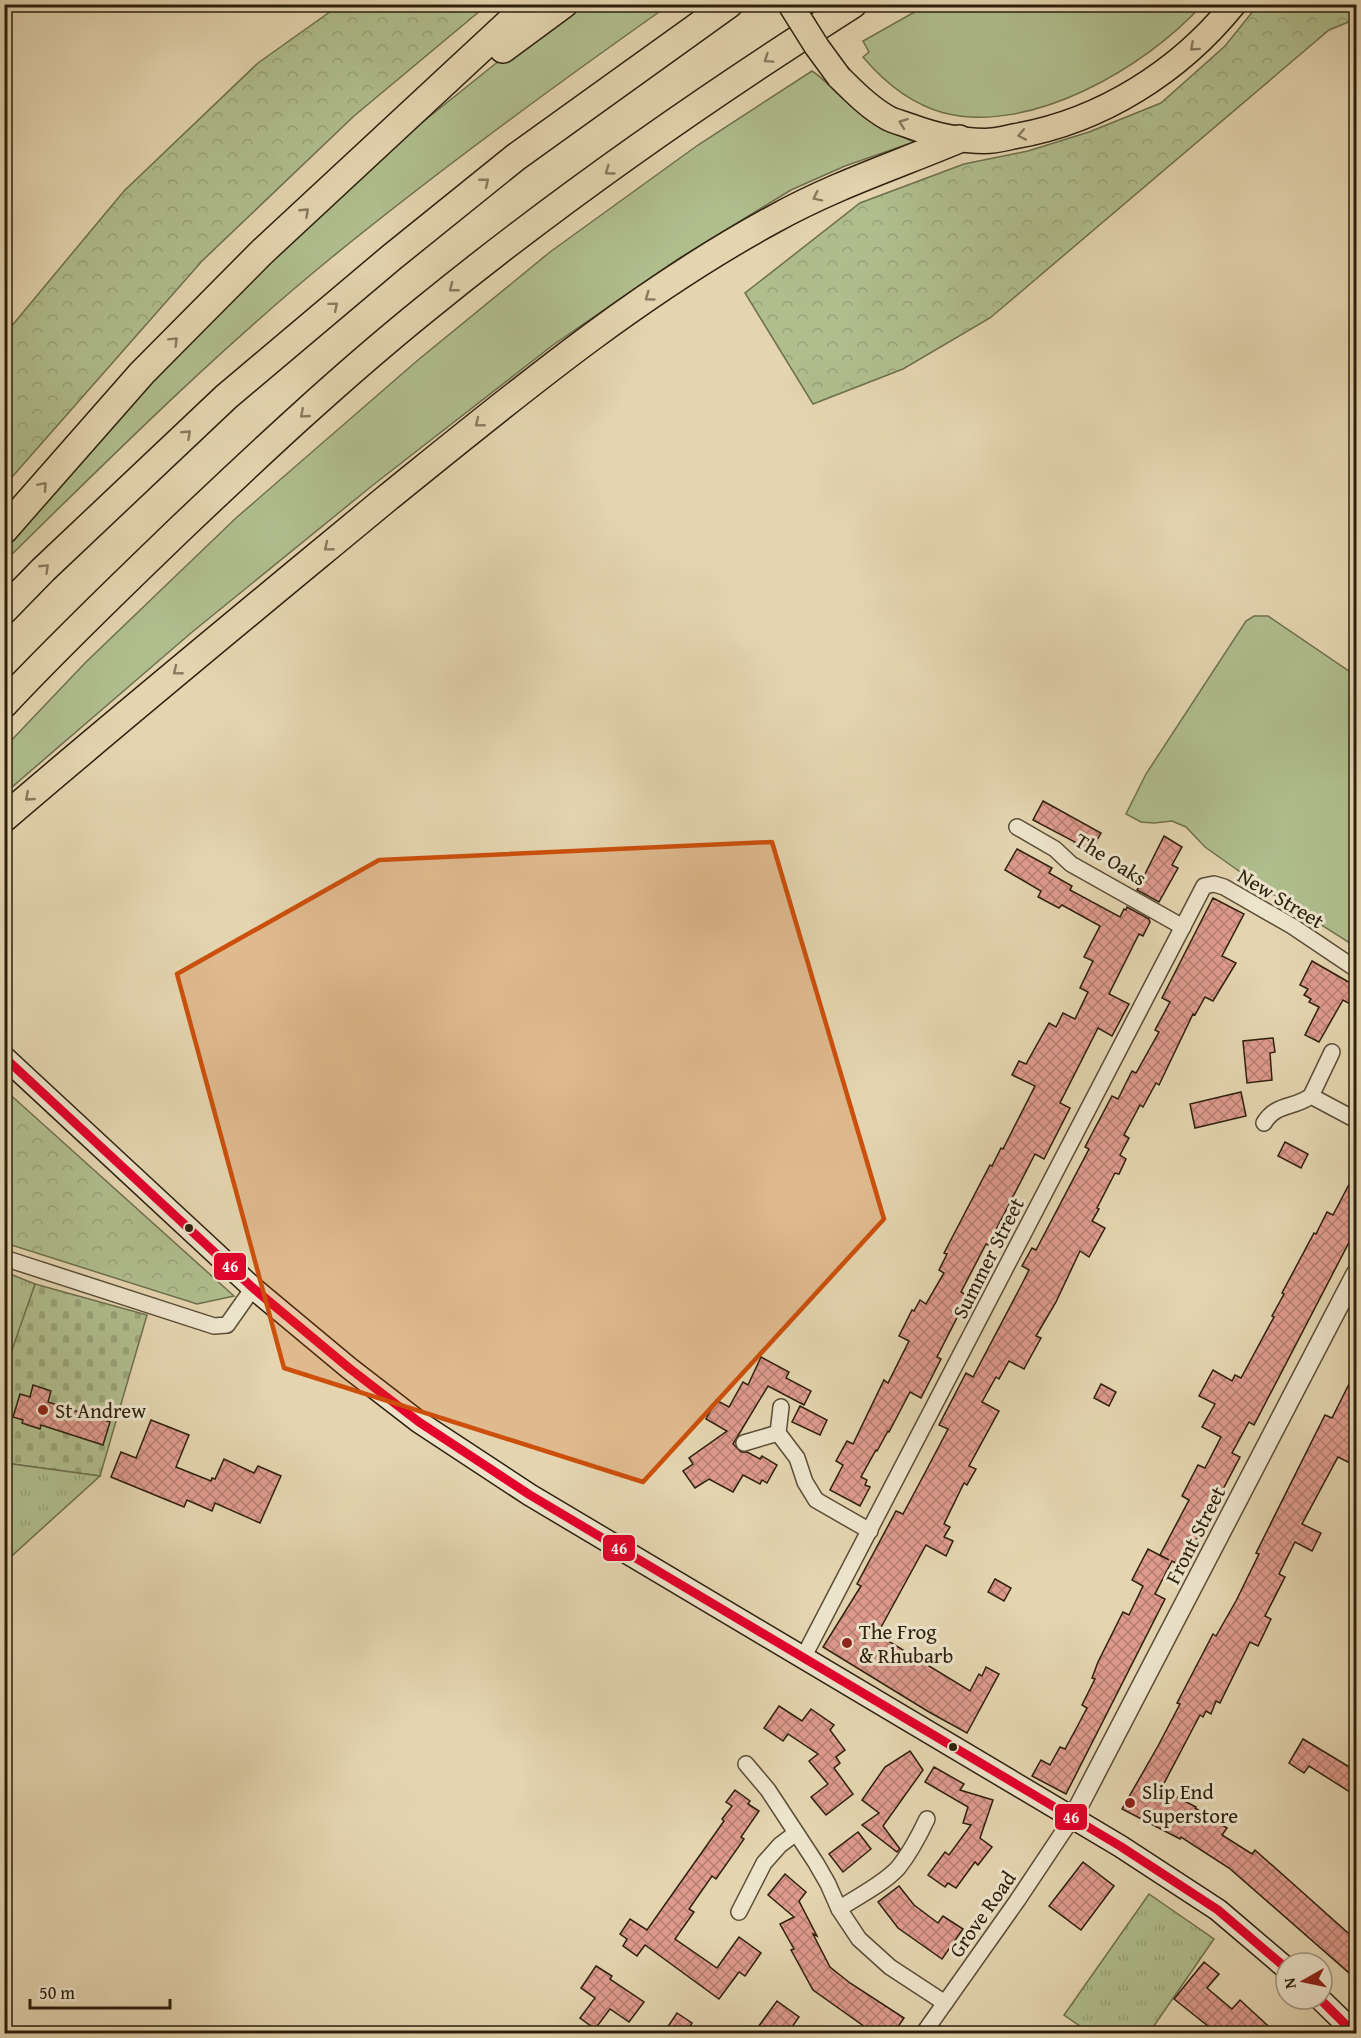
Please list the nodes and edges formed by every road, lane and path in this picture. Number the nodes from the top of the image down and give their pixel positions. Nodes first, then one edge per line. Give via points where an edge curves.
1 (529, 4) edge
2 (564, 4) edge
3 (729, 4) edge
4 (790, 4) edge
5 (853, 4) edge
6 (1234, 4) edge
7 (414, 112) junction
8 (959, 139) junction
9 (4, 530) edge
10 (4, 610) edge
11 (4, 704) edge
12 (4, 818) edge
13 (1017, 827) dead end
14 (1214, 884) joint
15 (1183, 927) junction
16 (1356, 969) edge
17 (1332, 1052) dead end
18 (4, 1056) edge
19 (1311, 1096) junction
20 (1356, 1120) edge
21 (1264, 1123) dead end
22 (4, 1258) edge
23 (1356, 1273) edge
24 (253, 1288) junction
25 (782, 1407) dead end
26 (778, 1433) junction
27 (744, 1443) dead end
28 (870, 1531) junction
29 (803, 1658) junction
30 (746, 1764) dead end
31 (1073, 1817) junction
32 (927, 1819) dead end
33 (796, 1833) junction
34 (839, 1909) junction
35 (739, 1912) dead end
36 (1274, 1958) edge
37 (945, 2003) junction
38 (1332, 2011) edge
39 (923, 2034) edge
40 (1356, 2034) edge

1 - 7 highway
2 - 7 highway
10 -> 3 highway via 226,398 392,257 516,157
8 -> 4 highway, bridge via 888,118 863,100 839,77
5 -> 11 highway via 680,119 424,310 270,443
6 -> 8 highway via 1185,55 1142,87 1110,104 1054,128 1029,134 986,141
9 -> 7 highway via 142,373 262,252
8 -> 12 highway via 820,195 729,244 658,290 524,386 153,690
13 - 15 street, The Oaks via 1055,849 1071,864
14 - 15 street, Summer Street via 1204,886
14 - 16 street, New Street via 1292,926
15 - 28 street, Summer Street
17 - 19 street
18 - 24 main road
19 - 20 street
19 - 21 street via 1277,1109
22 - 24 street via 213,1326 227,1325
23 - 31 street, Front Street
24 - 29 main road via 349,1368 462,1451
25 - 26 street
26 - 27 street
26 - 28 street via 797,1458 816,1500
28 - 29 street, Summer Street
29 - 31 main road
30 - 33 street
31 - 36 main road via 1191,1891
31 - 37 street, Grove Road
32 - 34 street via 896,1869
33 - 34 street
33 - 35 street via 764,1863
34 - 37 street via 873,1952
37 - 39 street, Grove Road
38 - 40 main road

